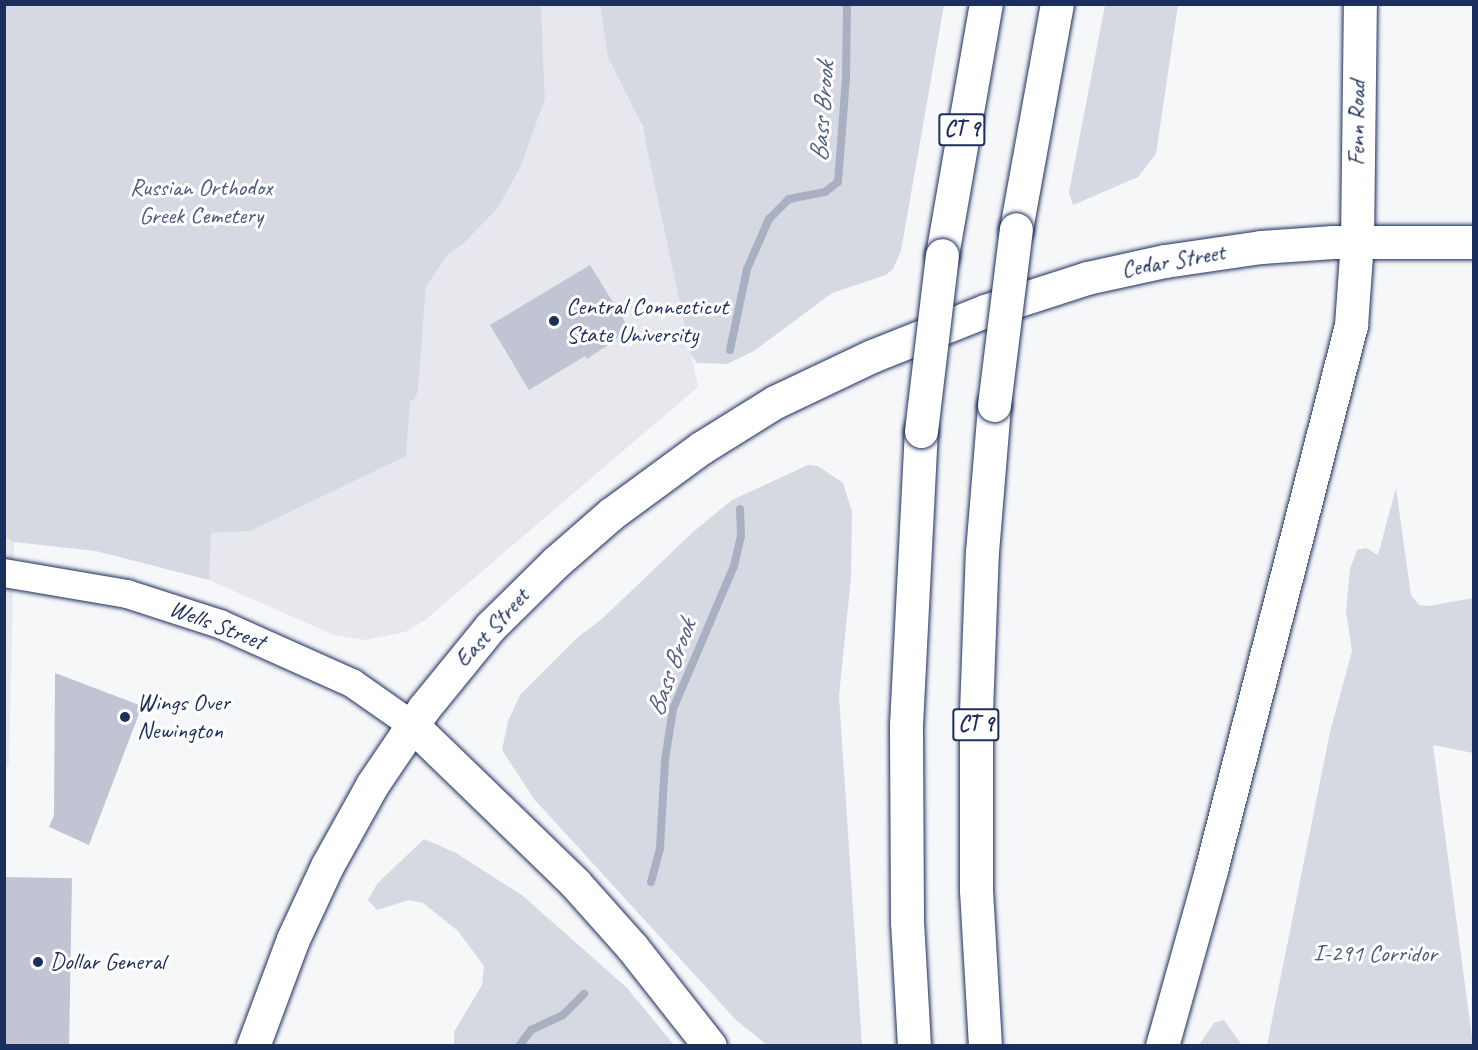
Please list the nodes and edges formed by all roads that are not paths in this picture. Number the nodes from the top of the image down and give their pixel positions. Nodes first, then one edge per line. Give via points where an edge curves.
1 (986, 4) edge
2 (1057, 4) edge
3 (1360, 4) edge
4 (1357, 241) junction
5 (1473, 242) edge
6 (885, 351) joint
7 (4, 573) edge
8 (412, 725) junction
9 (253, 1046) edge
10 (710, 1046) edge
11 (914, 1046) edge
12 (985, 1046) edge
13 (1162, 1046) edge

1 - 11 main road, CT 9, bridge via 942,255 921,431 912,556 906,736 907,922
2 - 12 main road, CT 9, bridge via 1016,229 994,405 982,552 976,712 976,890
3 - 4 main road, Fenn Road
4 - 5 main road, Cedar Street
4 - 6 main road, Cedar Street via 1261,247 1139,266 1027,296
4 - 13 main road, Fenn Road via 1351,325
6 - 8 main road, East Street via 807,386 738,424 610,514 490,627
7 - 8 street, Wells Street via 115,591 220,624 352,683
8 - 9 main road, East Street via 367,793 323,874 290,947
8 - 10 main road via 575,882

